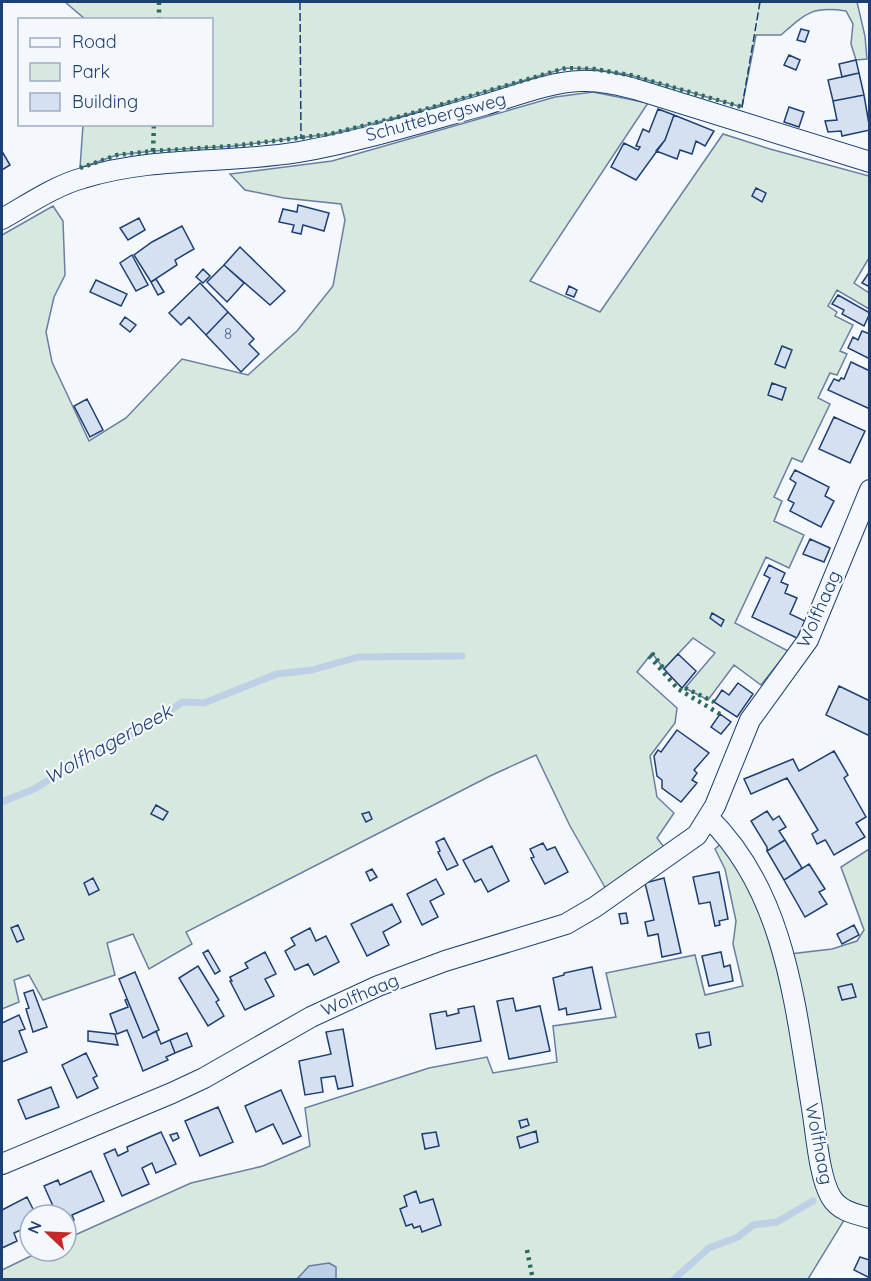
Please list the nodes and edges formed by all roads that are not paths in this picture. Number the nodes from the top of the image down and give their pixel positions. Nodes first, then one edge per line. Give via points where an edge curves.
1 (870, 162) edge
2 (2, 219) edge
3 (870, 490) edge
4 (709, 818) junction
5 (2, 1164) edge
6 (870, 1218) edge

1 - 2 street, Schuttebergsweg via 635,89 580,81 543,87 301,152 144,164 105,172 80,178
3 - 4 street, Wolfhaag via 808,640 750,720
4 - 5 street, Wolfhaag via 697,835 595,908 566,924 378,986 310,1017 172,1094
4 - 6 street, Wolfhaag via 726,834 754,877 777,930 829,1195 842,1209

